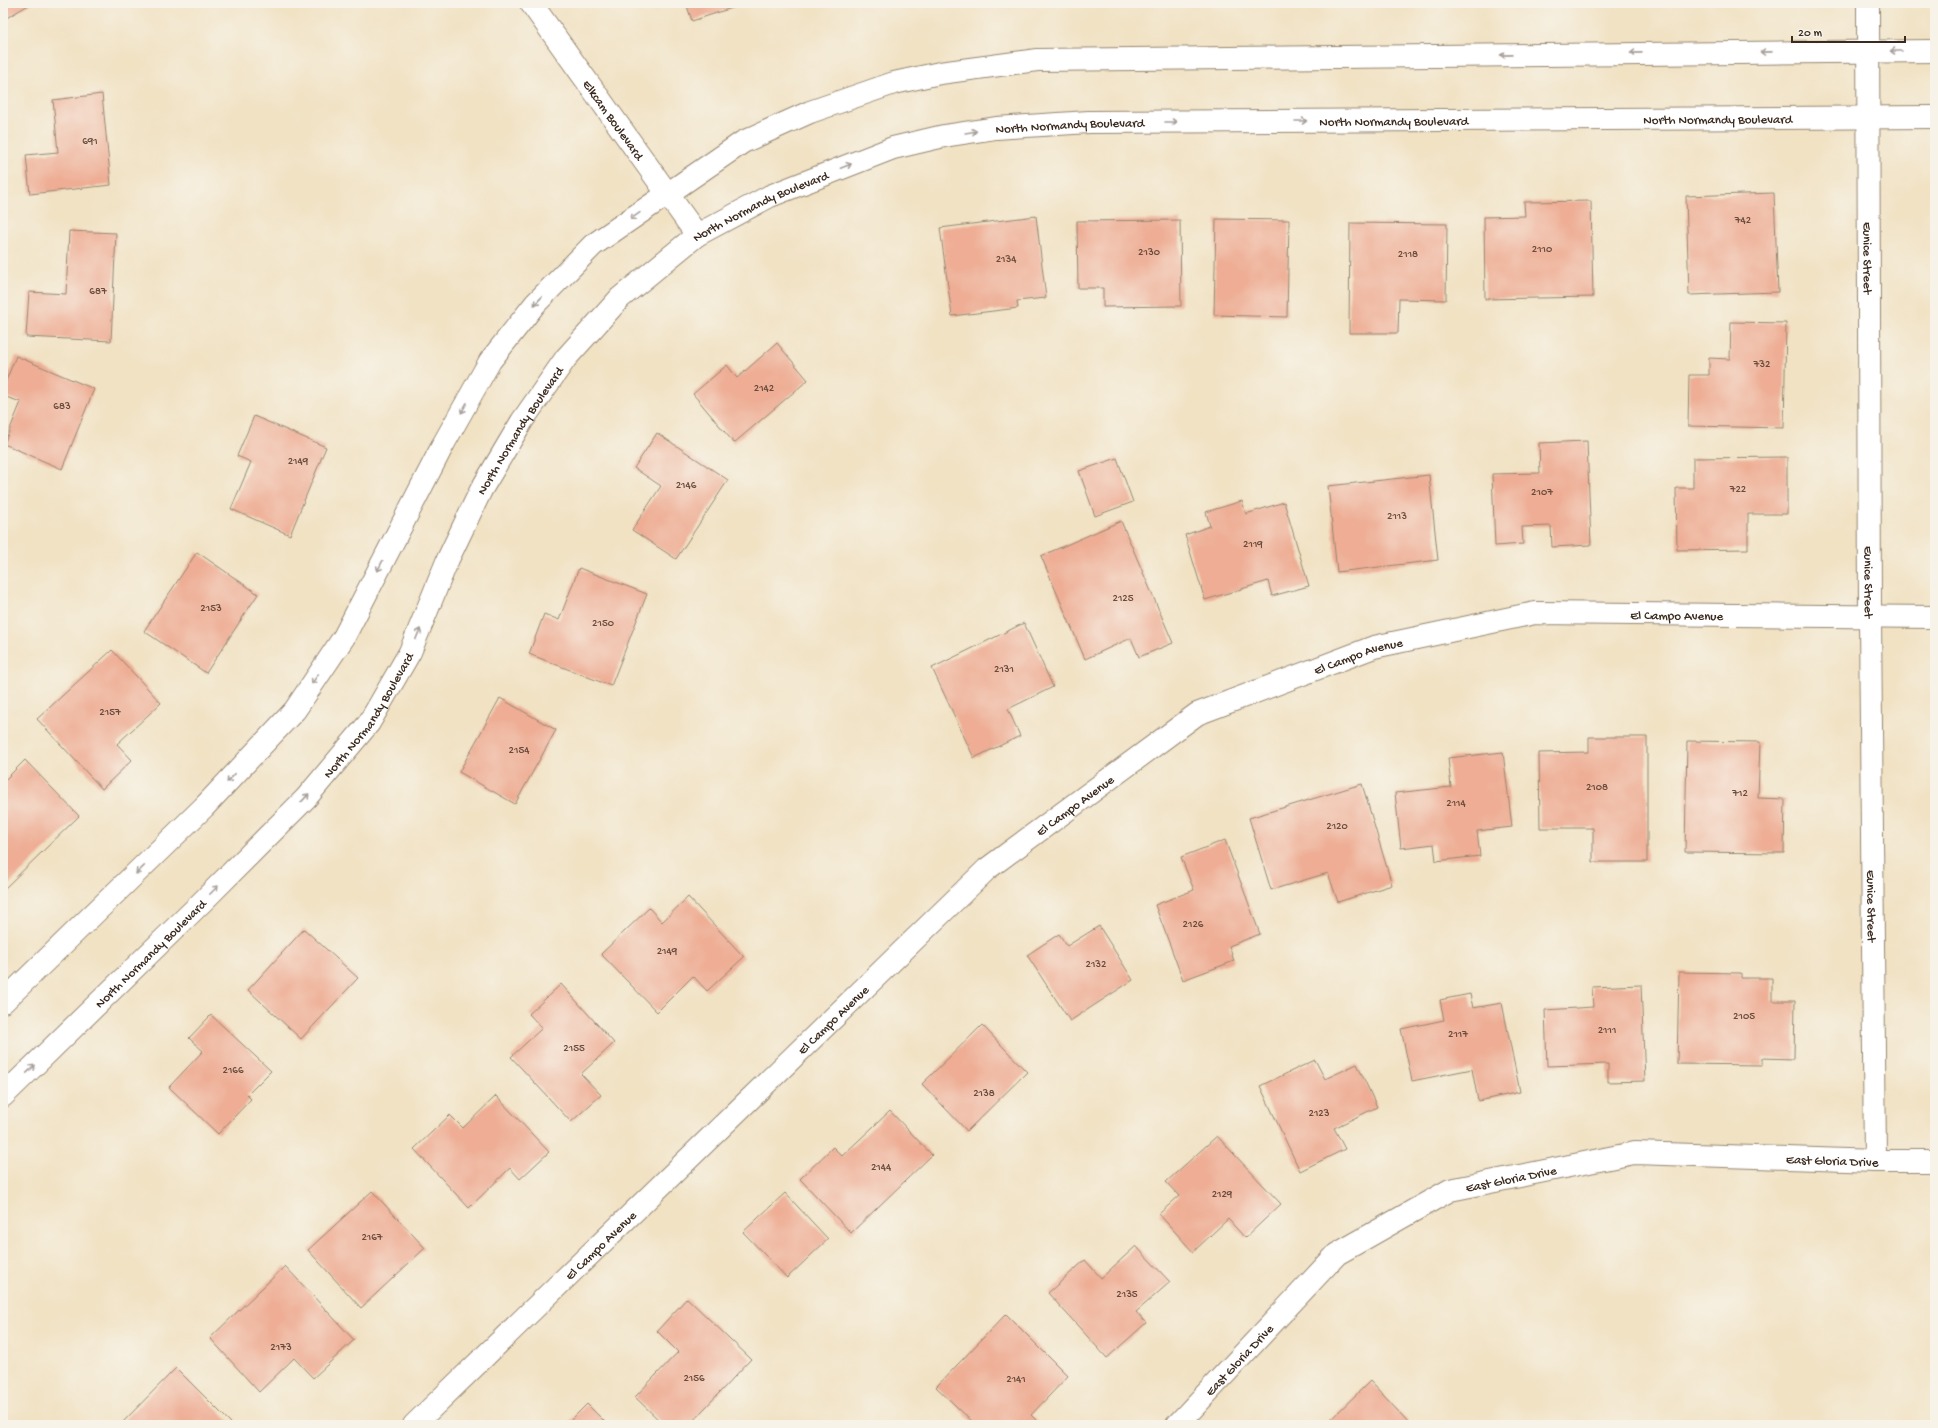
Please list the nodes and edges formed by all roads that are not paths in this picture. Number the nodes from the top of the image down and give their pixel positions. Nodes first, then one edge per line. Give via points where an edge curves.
1 (531, 3) edge
2 (1868, 3) edge
3 (1868, 51) junction
4 (1935, 51) edge
5 (1935, 117) edge
6 (1868, 118) junction
7 (667, 194) junction
8 (697, 235) junction
9 (1870, 617) junction
10 (1935, 617) edge
11 (3, 1002) edge
12 (3, 1096) edge
13 (1875, 1161) junction
14 (1935, 1161) edge
15 (414, 1425) edge
16 (1177, 1425) edge

1 - 7 street, Elkcam Boulevard
2 - 3 street, Eunice Street
4 -> 3 street
3 - 6 street, Eunice Street
3 -> 7 street via 1029,61 940,73 894,83 843,99 743,142
5 - 6 street, North Normandy Boulevard
8 -> 6 street, North Normandy Boulevard via 770,196 893,148 944,136 996,128 1088,122
6 - 9 street, Eunice Street
7 - 8 street, Elkcam Boulevard
7 -> 11 street via 592,245 535,304 490,360 344,637 295,710 204,807
12 -> 8 street, North Normandy Boulevard via 306,798 369,723 410,652 448,559 481,490 522,421 566,358 620,298
9 - 10 street, El Campo Avenue
9 - 13 street, Eunice Street
9 - 15 street, El Campo Avenue via 1535,613 1374,647 1197,714 987,869
13 - 14 street, East Gloria Drive
13 - 16 street, East Gloria Drive via 1634,1153 1450,1190 1337,1254

